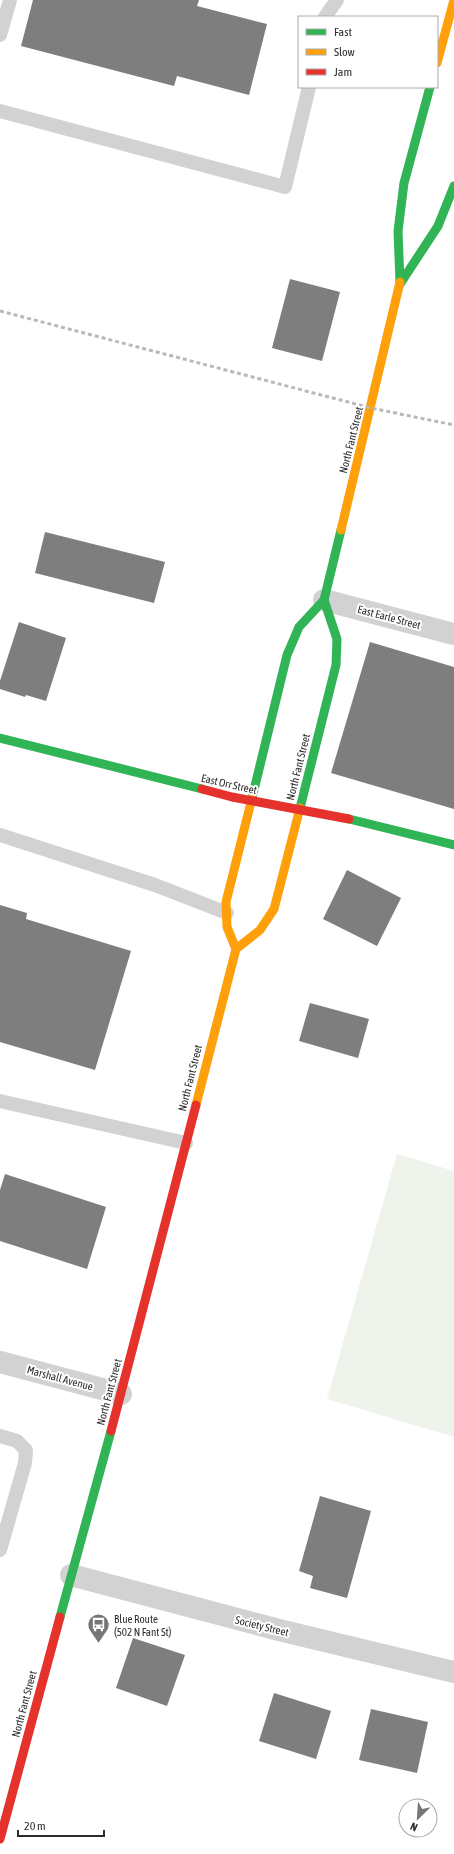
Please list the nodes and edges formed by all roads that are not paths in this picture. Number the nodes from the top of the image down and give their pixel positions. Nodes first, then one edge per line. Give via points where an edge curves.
1 (10, 0) edge
2 (323, 0) edge
3 (337, 0) edge
4 (454, 0) edge
5 (326, 16) edge
6 (0, 35) edge
7 (438, 59) edge
8 (309, 88) edge
9 (430, 88) edge
10 (0, 111) edge
11 (454, 186) edge
12 (400, 284) junction
13 (324, 600) junction
14 (454, 634) edge
15 (0, 738) edge
16 (252, 802) junction
17 (299, 811) junction
18 (0, 835) edge
19 (454, 845) edge
20 (227, 913) junction
21 (236, 949) junction
22 (0, 1101) edge
23 (186, 1143) junction
24 (0, 1362) edge
25 (121, 1394) junction
26 (0, 1436) edge
27 (4, 1517) edge
28 (0, 1550) edge
29 (71, 1575) junction
30 (454, 1672) edge
31 (0, 1839) edge

1 - 6 lane
2 - 5 lane
3 - 5 lane
4 - 7 main road
8 - 10 lane via 285,187
9 - 12 main road, North Fant Street via 404,183 398,231
11 - 12 main road, North Fant Street via 438,226
12 - 13 main road, North Fant Street
13 - 14 street, East Earle Street
13 - 16 main road, North Fant Street via 299,627 287,655
13 - 17 main road, North Fant Street via 337,639 336,666
15 - 16 main road, East Orr Street
16 - 17 main road, East Orr Street
16 - 20 main road, North Fant Street via 226,902
17 - 19 main road, East Orr Street via 364,822
17 - 21 main road, North Fant Street via 274,909 260,930
18 - 20 lane via 154,885
20 - 21 main road, North Fant Street via 227,927
21 - 23 main road, North Fant Street
22 - 23 lane
23 - 25 main road, North Fant Street
24 - 25 street, Marshall Avenue
25 - 29 main road, North Fant Street
26 - 27 lane via 17,1442 26,1450 25,1463
27 - 28 lane
29 - 30 street, Society Street via 279,1630
29 - 31 main road, North Fant Street

